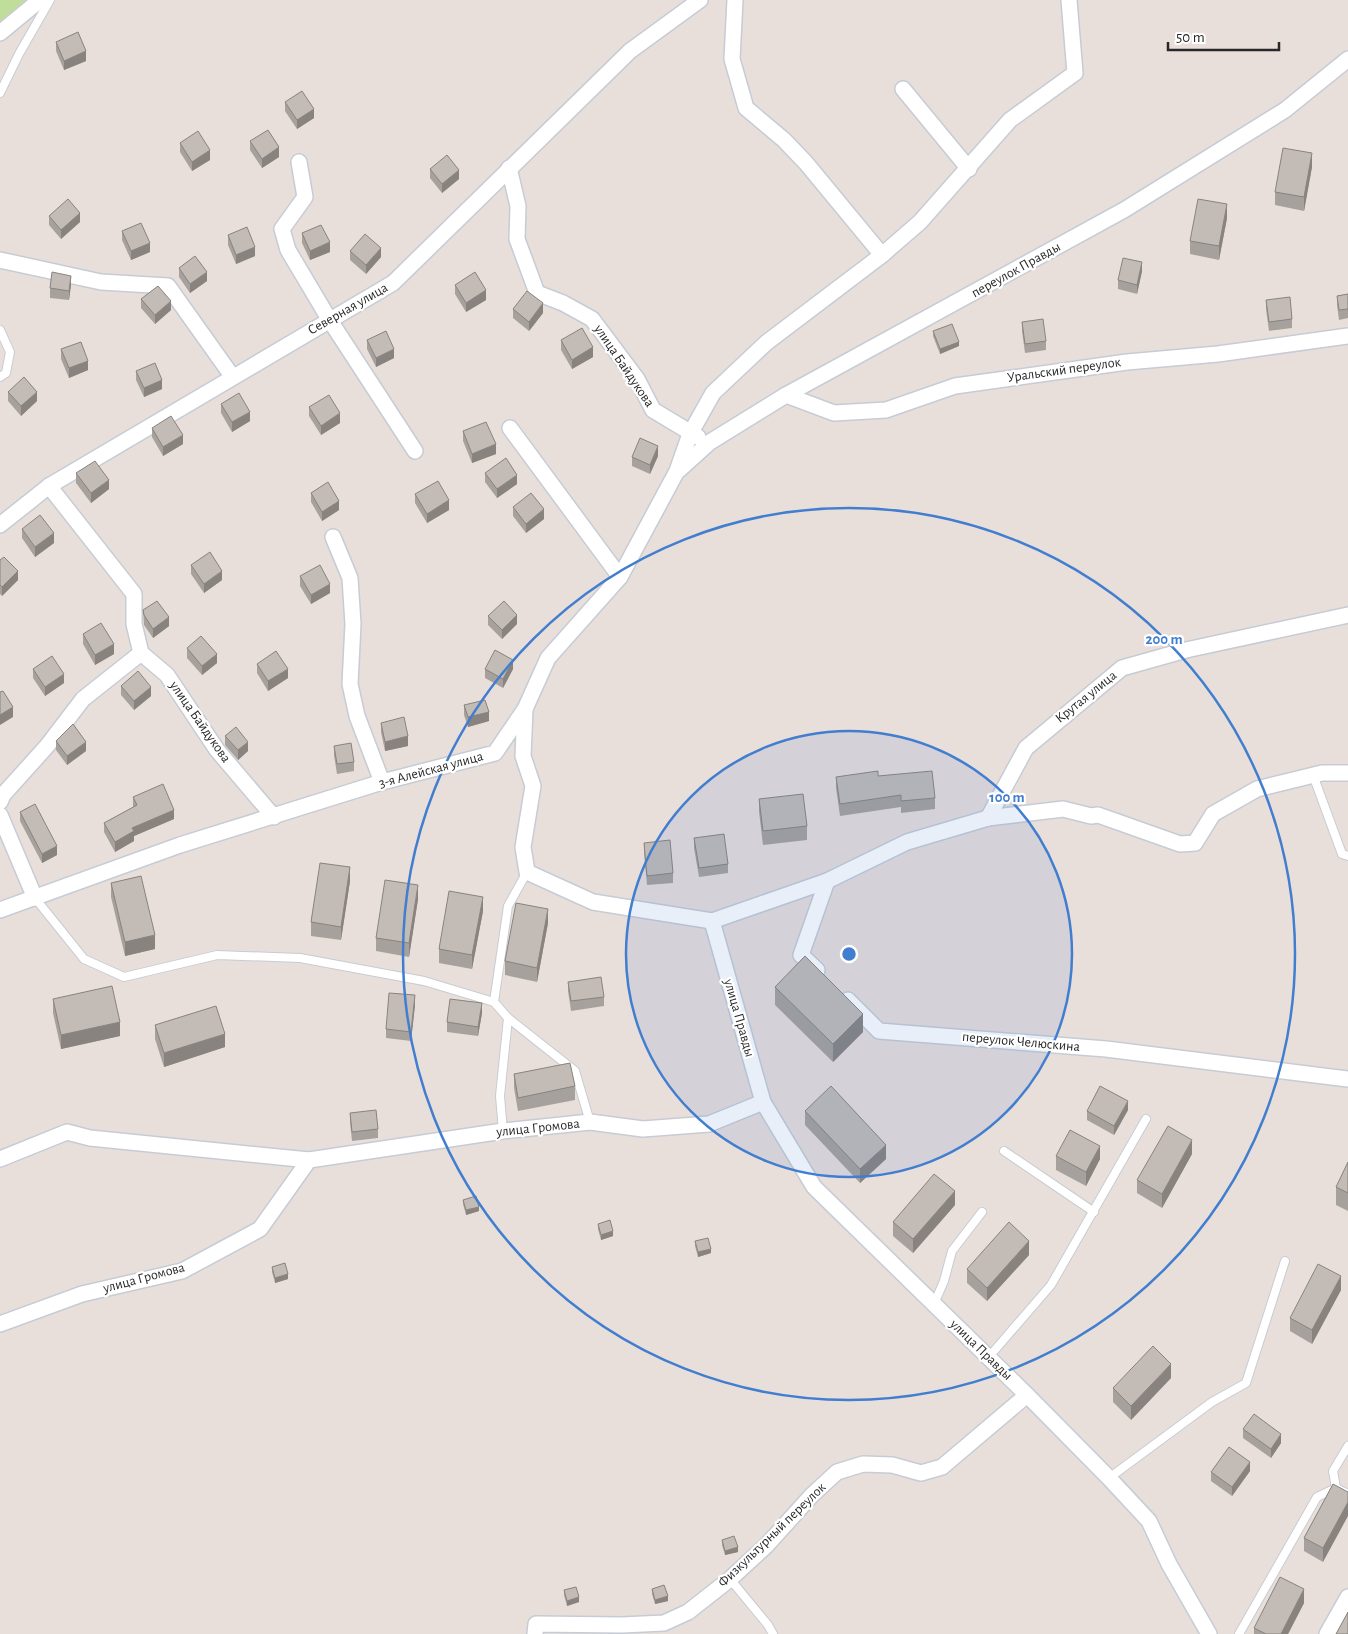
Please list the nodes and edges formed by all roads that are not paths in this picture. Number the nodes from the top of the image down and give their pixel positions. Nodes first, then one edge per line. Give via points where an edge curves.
1 (40, 0) edge
2 (50, 0) edge
3 (700, 0) edge
4 (736, 0) edge
5 (1069, 0) edge
6 (0, 33) edge
7 (1348, 60) edge
8 (903, 89) dead end
9 (0, 93) edge
10 (298, 162) dead end
11 (509, 168) junction
12 (968, 169) junction
13 (882, 255) junction
14 (0, 260) edge
15 (328, 320) junction
16 (0, 330) edge
17 (1348, 336) edge
18 (232, 376) junction
19 (0, 377) edge
20 (786, 395) junction
21 (510, 428) dead end
22 (690, 434) junction
23 (710, 442) junction
24 (415, 451) dead end
25 (678, 471) junction
26 (49, 486) junction
27 (0, 525) edge
28 (333, 537) dead end
29 (620, 577) junction
30 (1348, 615) edge
31 (141, 653) junction
32 (525, 709) junction
33 (1348, 773) edge
34 (1313, 775) junction
35 (382, 782) junction
36 (0, 802) edge
37 (0, 815) edge
38 (274, 817) junction
39 (988, 818) junction
40 (1348, 856) edge
41 (527, 872) junction
42 (827, 881) junction
43 (35, 898) junction
44 (0, 910) edge
45 (712, 921) junction
46 (494, 1002) junction
47 (508, 1018) junction
48 (1348, 1079) edge
49 (763, 1102) junction
50 (1146, 1119) dead end
51 (590, 1122) junction
52 (503, 1131) junction
53 (1004, 1151) dead end
54 (0, 1159) edge
55 (309, 1160) junction
56 (982, 1212) dead end
57 (1094, 1212) junction
58 (1285, 1261) dead end
59 (934, 1304) junction
60 (0, 1324) edge
61 (988, 1358) junction
62 (1027, 1395) junction
63 (1348, 1446) edge
64 (1109, 1478) junction
65 (1336, 1488) junction
66 (1348, 1494) edge
67 (730, 1579) junction
68 (1348, 1596) edge
69 (535, 1634) edge
70 (772, 1634) edge
71 (1209, 1634) edge
72 (1239, 1634) edge
73 (1327, 1634) edge

1 - 6 street
2 - 9 lane
3 - 11 street, Северная улица via 630,51
4 - 13 street via 732,59 746,108 806,163
5 - 12 street via 1075,73 1010,120
7 - 20 street, переулок Правды via 1285,110 1124,210
8 - 12 street
10 - 15 street via 305,197 282,229 288,250
11 - 15 street, Северная улица via 393,282
11 - 22 street, улица Байдукова via 518,206 517,239 537,292 592,318 637,379 653,410
12 - 13 street via 920,222
13 - 22 street via 766,343 714,393
14 - 18 street via 101,282 168,286
15 - 18 street, Северная улица
15 - 24 street
16 - 19 lane via 10,352 6,373
17 - 20 street, Уральский переулок via 955,386 886,410 834,412
18 - 26 street, Северная улица
20 - 23 street, переулок Правды
21 - 29 street
22 - 23 street, улица Байдукова
22 - 25 street
23 - 25 street, переулок Правды
25 - 29 street
26 - 27 street, Северная улица
26 - 31 street via 134,594 134,624
28 - 35 street via 350,578 353,624 350,684 357,716
29 - 32 street via 548,658
30 - 39 street, Крутая улица via 1186,650 1122,668 1026,748
31 - 36 street via 83,699
31 - 38 street, улица Байдукова via 167,675 216,750
32 - 35 street, 3-я Алейская улица via 495,752
32 - 41 street via 522,756 532,786 524,847
33 - 34 street
34 - 39 street via 1257,789 1213,814 1195,843 1180,844 1098,815 1063,809
34 - 40 lane via 1342,854
35 - 38 street, 3-я Алейская улица
37 - 43 street
38 - 43 street, 3-я Алейская улица via 180,845
39 - 42 street via 907,842
41 - 45 street via 593,902
41 - 46 lane via 508,906
42 - 45 street
42 - 48 street, переулок Челюскина via 801,955 879,1030 1106,1049
43 - 44 street
43 - 46 lane via 84,959 124,977 217,955 300,958 424,981
45 - 49 street, улица Правды
46 - 47 lane
47 - 51 lane via 575,1071
47 - 52 lane via 500,1096
49 - 51 street, улица Громова via 709,1124 643,1129
49 - 59 street, улица Правды via 814,1187
50 - 57 lane
51 - 52 street, улица Громова
52 - 55 street, улица Громова
53 - 57 lane
54 - 55 street, улица Громова via 67,1132 90,1138
55 - 60 street, улица Громова via 260,1229 182,1271 82,1294
56 - 59 lane via 952,1251
57 - 61 lane via 1051,1285
58 - 64 lane via 1246,1383 1212,1402
59 - 61 street, улица Правды
61 - 62 street, улица Правды
62 - 64 street, улица Правды
62 - 67 street, Физкультурный переулок via 942,1467 921,1473 892,1465 863,1464 837,1472
63 - 65 lane via 1333,1471
64 - 71 street, улица Правды via 1149,1521 1169,1564
65 - 66 lane
65 - 72 lane via 1317,1497
67 - 69 street, Физкультурный переулок via 688,1612 664,1622 536,1624
67 - 70 lane
68 - 73 street

